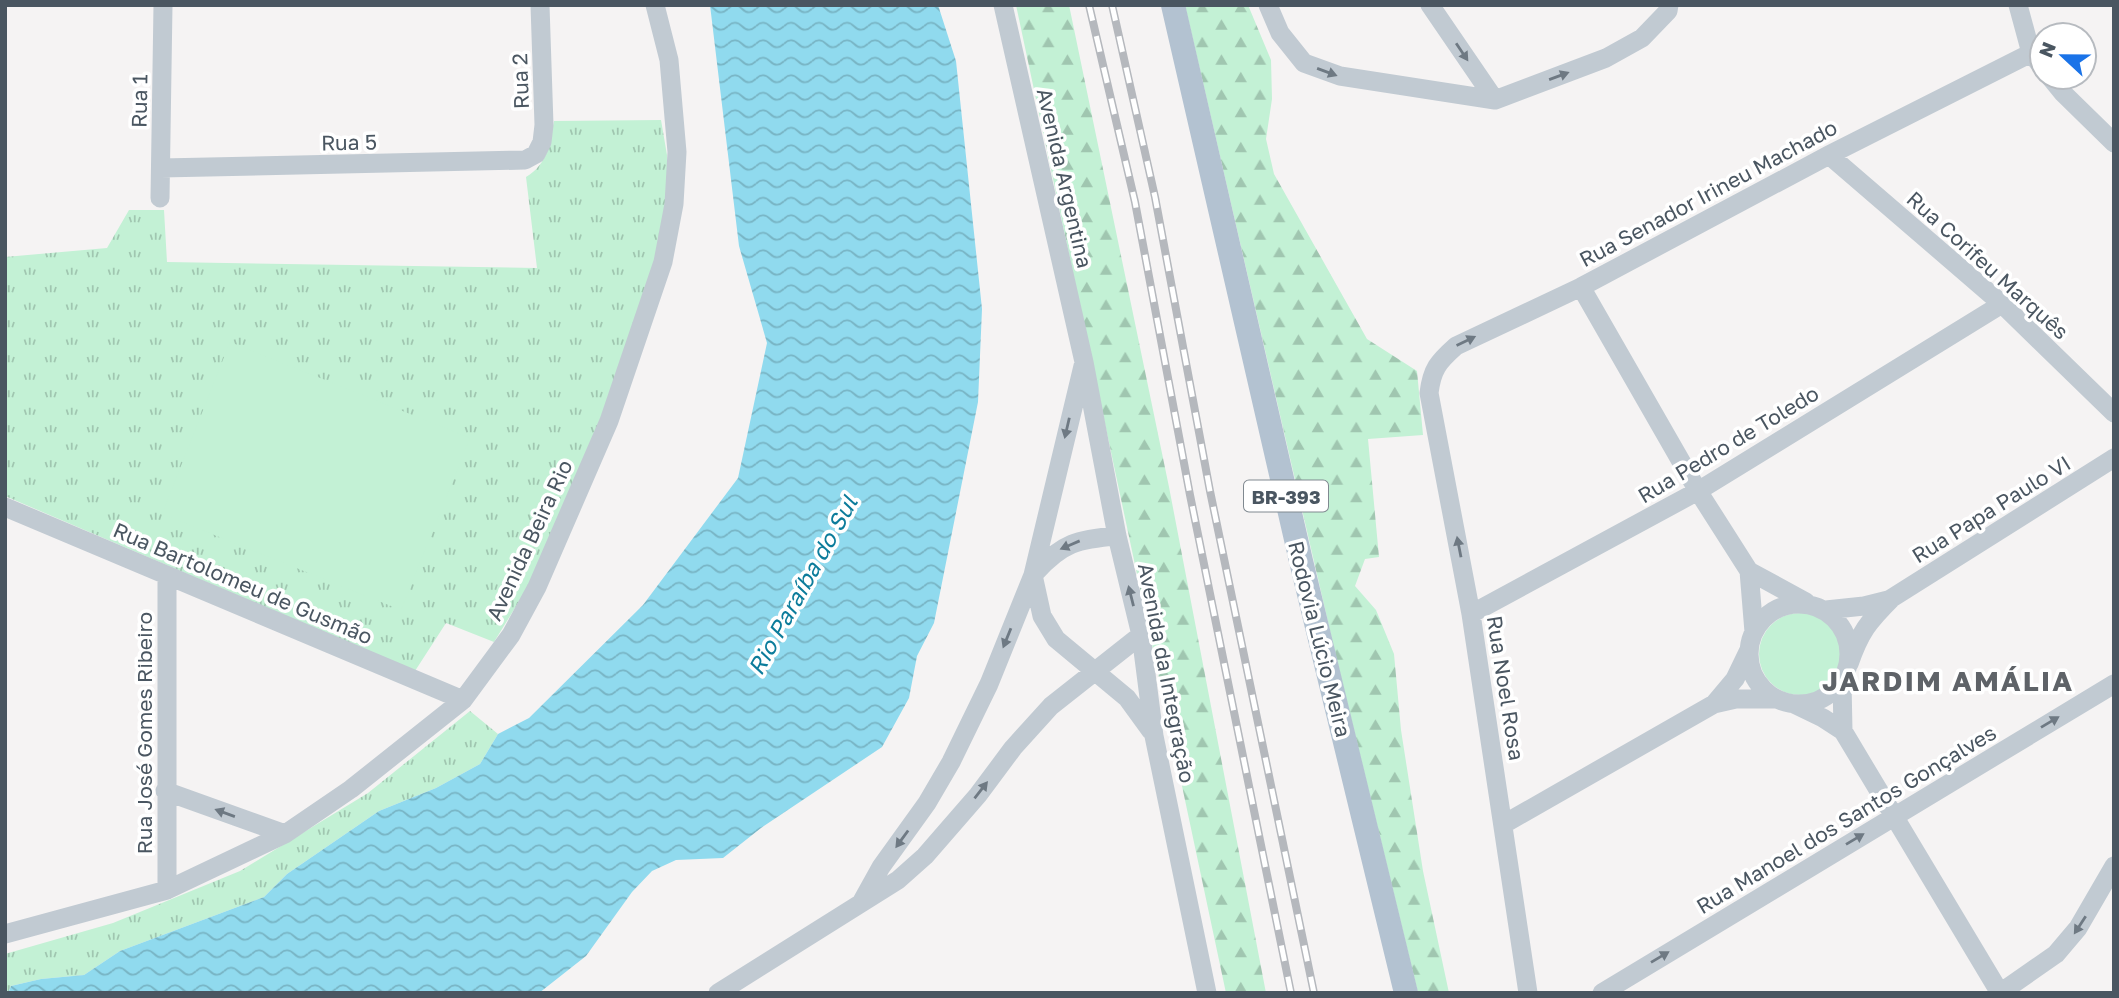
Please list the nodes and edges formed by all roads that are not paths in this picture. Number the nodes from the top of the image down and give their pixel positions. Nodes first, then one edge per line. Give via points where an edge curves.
1 (163, 5) edge
2 (540, 5) edge
3 (655, 5) edge
4 (1003, 5) edge
5 (1173, 5) edge
6 (1268, 5) edge
7 (1430, 5) edge
8 (1669, 5) edge
9 (2018, 5) edge
10 (2028, 34) edge
11 (2028, 64) edge
12 (2061, 91) edge
13 (1495, 100) junction
14 (2114, 144) edge
15 (536, 154) joint
16 (1829, 155) junction
17 (161, 168) junction
18 (160, 198) dead end
19 (1581, 286) junction
20 (2002, 304) junction
21 (1084, 362) junction
22 (1429, 393) joint
23 (2114, 413) edge
24 (2114, 458) edge
25 (1698, 491) junction
26 (5, 507) edge
27 (1116, 536) junction
28 (1749, 571) junction
29 (1033, 575) junction
30 (167, 576) junction
31 (1892, 598) junction
32 (1817, 607) junction
33 (1471, 614) junction
34 (1141, 635) junction
35 (1751, 640) junction
36 (1095, 670) junction
37 (1845, 673) junction
38 (2114, 684) edge
39 (463, 700) junction
40 (1785, 702) junction
41 (1714, 704) junction
42 (1843, 731) junction
43 (1154, 736) junction
44 (165, 791) junction
45 (1893, 816) junction
46 (1504, 824) junction
47 (285, 834) junction
48 (2114, 866) edge
49 (167, 890) junction
50 (861, 903) junction
51 (5, 934) edge
52 (1405, 990) edge
53 (718, 993) edge
54 (1207, 993) edge
55 (1528, 993) edge
56 (1602, 993) edge
57 (2000, 993) edge

1 - 17 street, Rua 1
2 - 15 street, Rua 2 via 544,125
3 - 39 street, Avenida Beira Rio via 669,60 677,152 674,204 663,262 609,421 537,587 511,635
4 - 21 street, Avenida Argentina
5 - 52 main road, Rodovia Lúcio Meira / BR-393
6 -> 13 street via 1280,33 1304,63 1340,76
7 -> 13 street
13 -> 8 street via 1606,58 1642,38
9 - 10 street
11 - 16 street, Rua Senador Irineu Machado
12 - 14 street
15 - 17 street, Rua 5 via 509,162
16 - 19 street, Rua Senador Irineu Machado
16 - 20 street, Rua Corifeu Marquês
17 - 18 street, Rua 1
22 -> 19 street, Rua Senador Irineu Machado via 1440,360 1456,346
19 - 25 street
20 - 23 street, Rua Corifeu Marquês
20 - 25 street, Rua Pedro de Toledo
21 - 27 street, Avenida da Integração
21 -> 29 street
33 -> 22 street, Rua Noel Rosa
24 - 31 street, Rua Papa Paulo VI
25 - 28 street
25 - 33 street, Rua Pedro de Toledo
26 - 30 street, Rua Bartolomeu de Gusmão
27 -> 29 street via 1074,542 1053,553
34 -> 27 street, Avenida da Integração
28 - 32 street
28 - 35 street
29 - 36 street via 1042,616 1056,639
29 -> 50 street via 951,762
30 - 39 street, Rua Bartolomeu de Gusmão
30 - 44 street, Rua José Gomes Ribeiro
31 - 32 street, Rua Papa Paulo VI via 1864,606
31 - 37 street, Rua Papa Paulo VI via 1860,635
32 - 35 street via 1791,604 1777,608 1763,618
32 - 37 street via 1839,622 1849,645
33 - 46 street, Rua Noel Rosa
34 - 36 street
34 - 43 street, Avenida da Integração
35 - 40 street via 1750,666 1761,687
35 - 41 street via 1735,679
36 - 43 street via 1132,704
50 -> 36 street via 925,856 1051,706
37 - 40 street via 1828,695 1813,703
37 - 42 street
45 -> 38 street, Rua Manoel dos Santos Gonçalves
39 - 47 street, Avenida Beira Rio via 351,789
40 - 41 street via 1736,699
40 - 42 street
41 - 46 street
42 - 45 street
43 - 54 street, Avenida da Integração
47 -> 44 street
44 - 49 street, Rua José Gomes Ribeiro
56 -> 45 street, Rua Manoel dos Santos Gonçalves
45 - 57 street
46 - 55 street, Rua Noel Rosa
47 - 49 street, Avenida Beira Rio
48 -> 57 street via 2078,928 2056,954
49 - 51 street, Avenida Beira Rio
50 - 53 street

